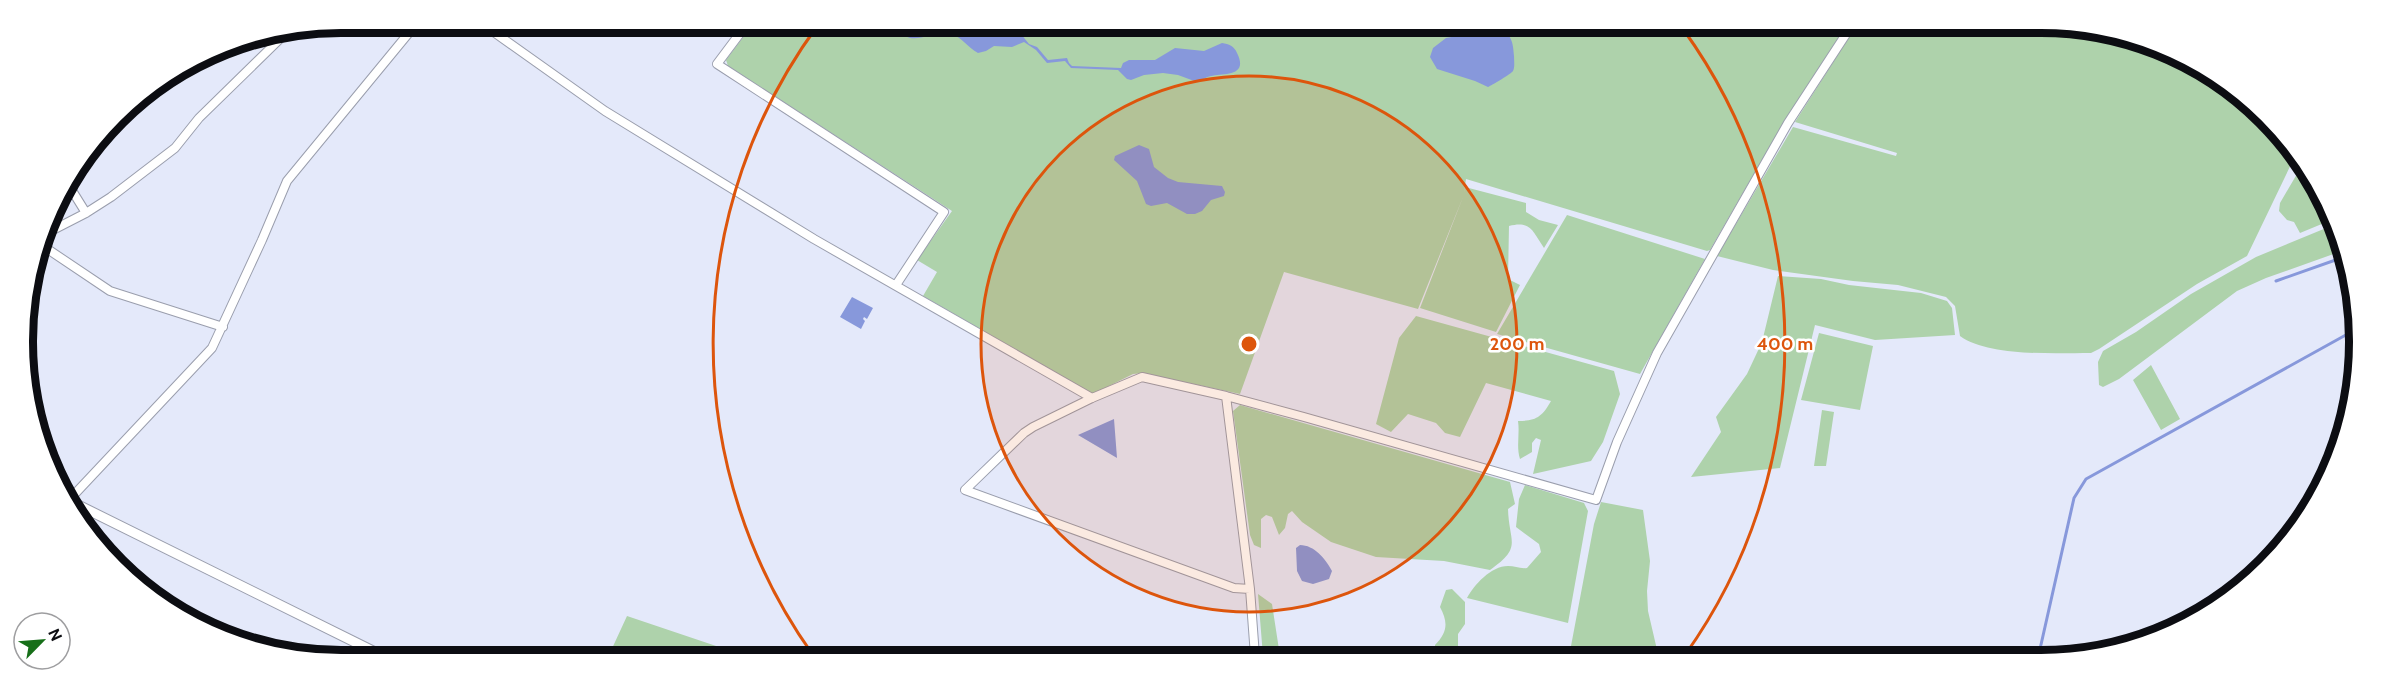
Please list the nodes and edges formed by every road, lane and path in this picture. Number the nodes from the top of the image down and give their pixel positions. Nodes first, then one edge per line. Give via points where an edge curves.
1 (409, 33) edge
2 (495, 33) edge
3 (740, 33) edge
4 (1847, 33) edge
5 (279, 39) edge
6 (72, 191) edge
7 (86, 213) junction
8 (54, 230) edge
9 (47, 249) edge
10 (896, 285) junction
11 (223, 327) junction
12 (1226, 396) junction
13 (1092, 398) junction
14 (75, 497) edge
15 (80, 506) edge
16 (1250, 589) junction
17 (371, 650) edge
18 (1255, 650) edge

1 - 11 street via 287,181
2 - 10 street via 605,111
3 - 10 street via 717,64 944,212
4 - 12 street via 1788,123 1657,353 1596,500
5 - 7 street via 199,118 175,148
6 - 7 street
7 - 8 street
9 - 11 street via 110,291
10 - 13 street
11 - 14 street via 212,348
12 - 13 street via 1142,377
12 - 16 street
13 - 16 street via 1024,433 965,490 1234,588
15 - 17 street
16 - 18 street

